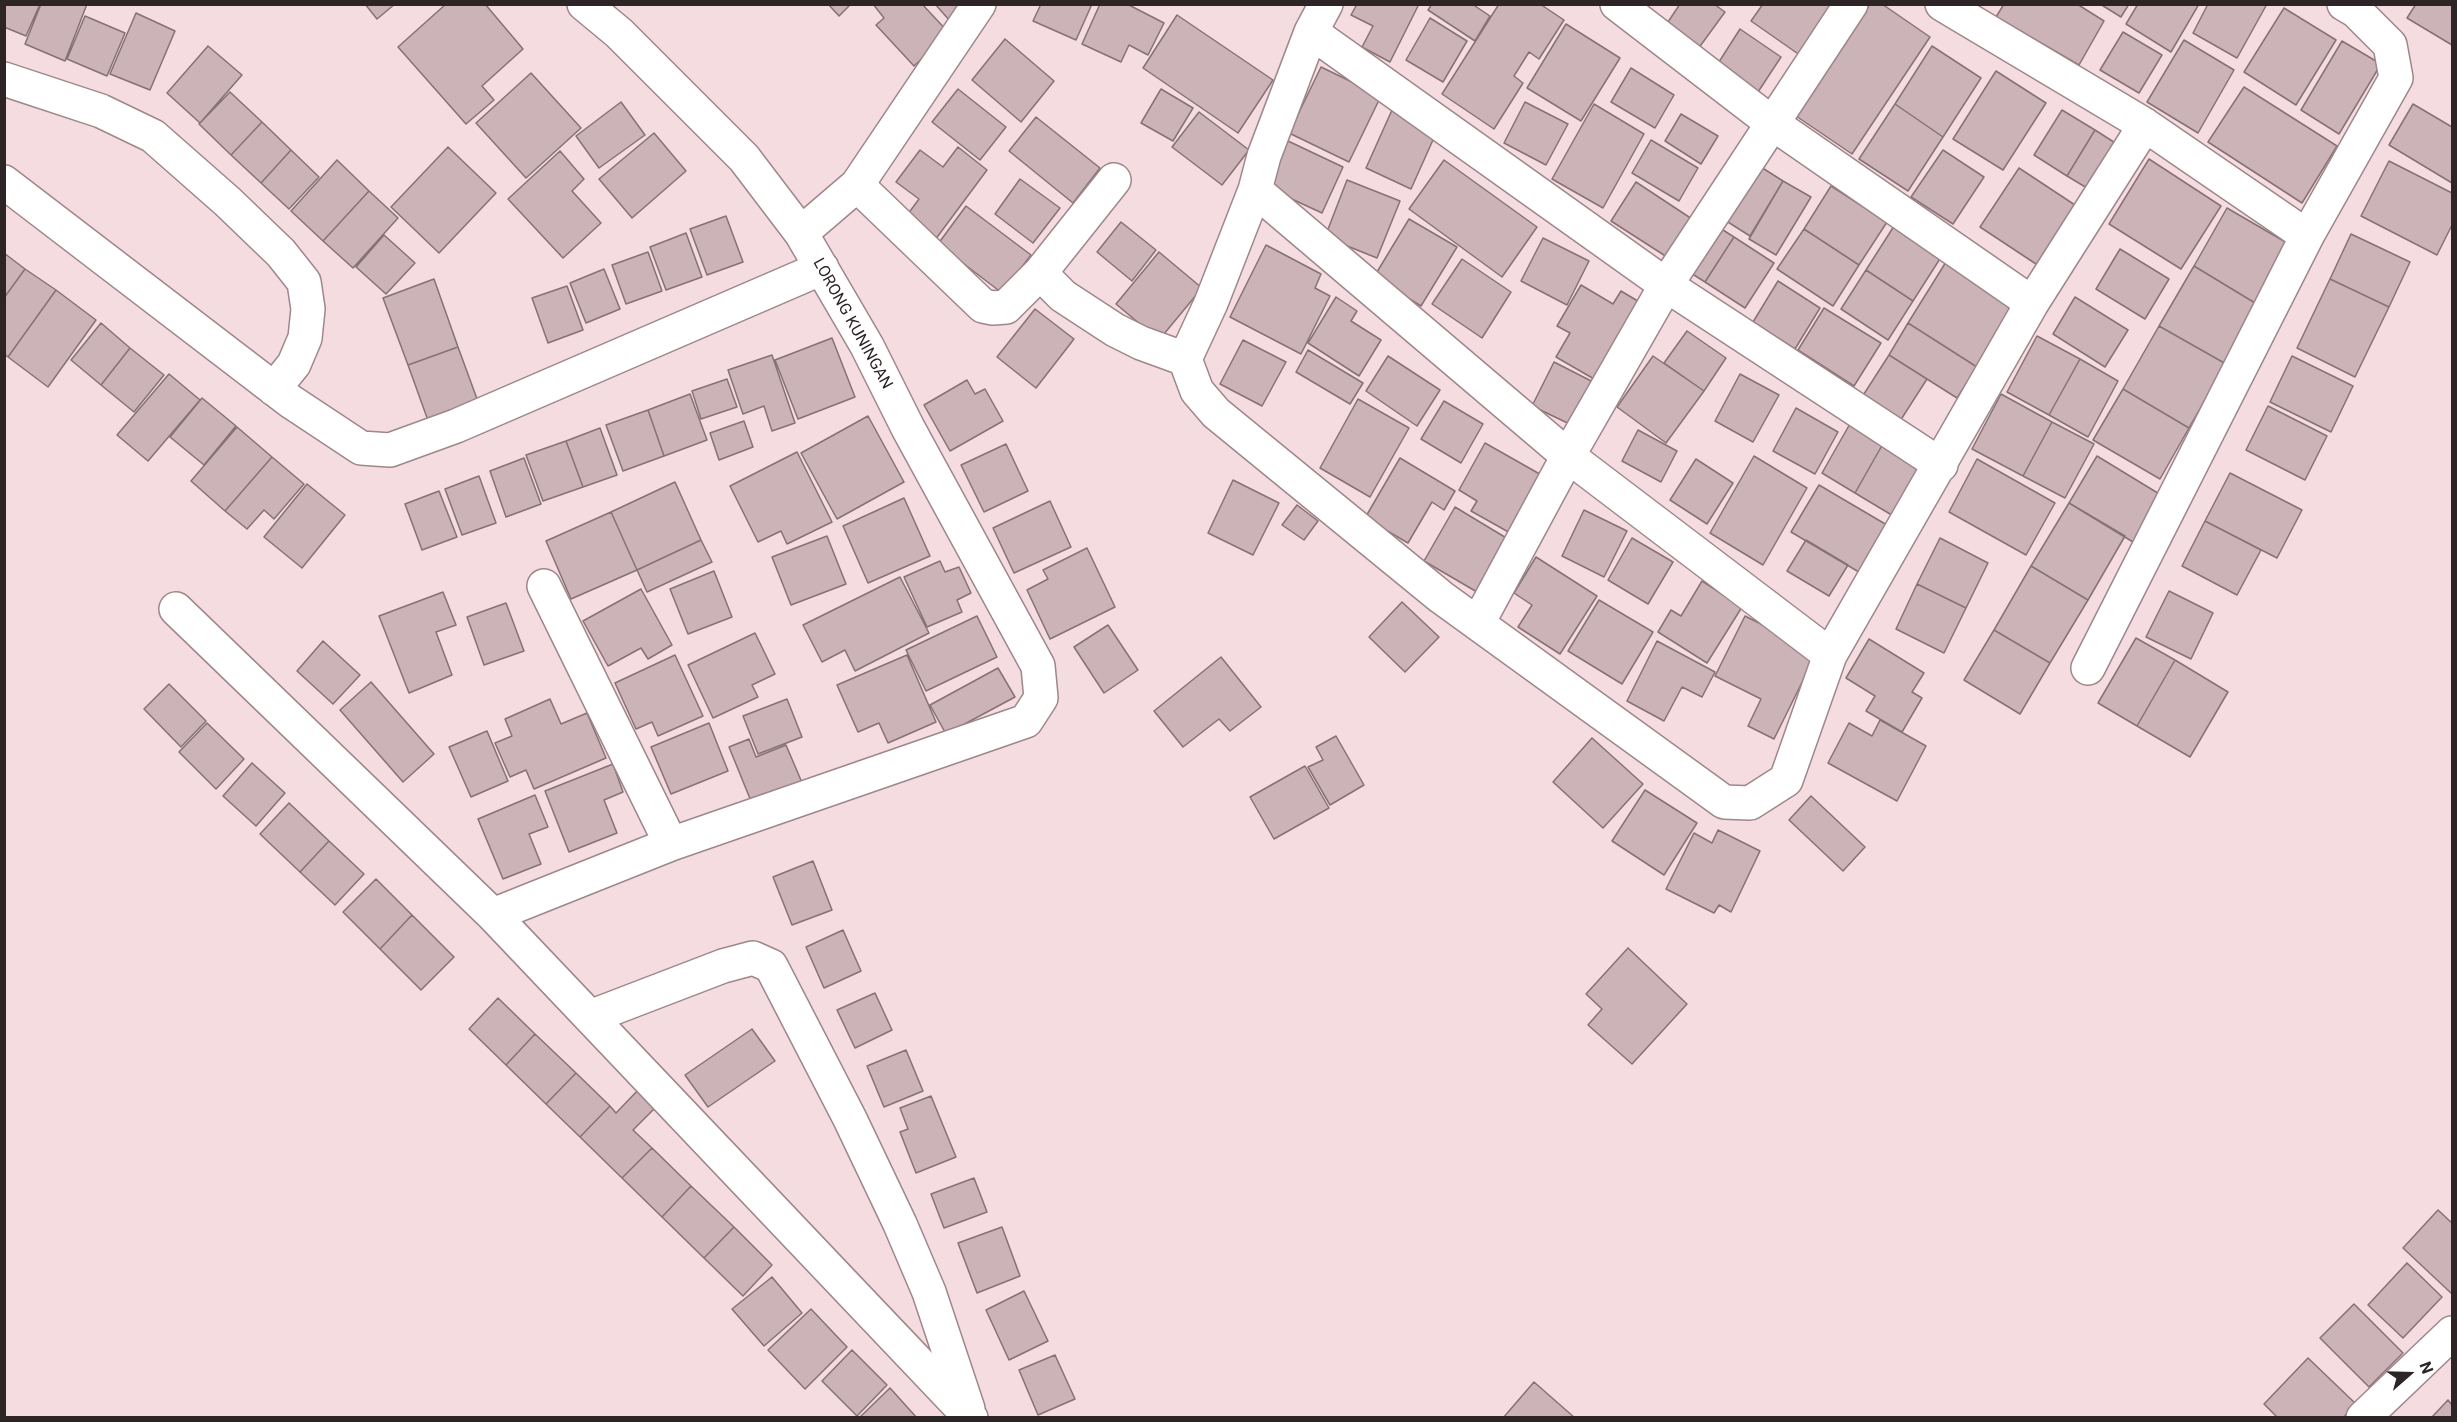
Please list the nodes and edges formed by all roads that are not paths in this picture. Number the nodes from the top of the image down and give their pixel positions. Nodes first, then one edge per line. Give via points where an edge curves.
1 (584, 4) edge
2 (979, 4) edge
3 (1617, 4) edge
4 (1851, 4) edge
5 (1942, 4) edge
6 (2344, 4) edge
7 (1319, 18) edge
8 (4, 79) edge
9 (1773, 123) junction
10 (2145, 125) junction
11 (1114, 180) dead end
12 (4, 182) edge
13 (857, 185) junction
14 (1255, 190) junction
15 (801, 232) junction
16 (2307, 236) junction
17 (822, 268) junction
18 (1040, 273) junction
19 (1666, 285) junction
20 (2032, 303) junction
21 (1185, 359) junction
22 (274, 389) junction
23 (1568, 456) junction
24 (1941, 465) junction
25 (544, 586) dead end
26 (176, 609) dead end
27 (1478, 623) junction
28 (1830, 656) junction
29 (2088, 668) dead end
30 (671, 844) junction
31 (493, 915) junction
32 (590, 1017) junction
33 (2452, 1333) edge
34 (970, 1417) edge
35 (2363, 1418) edge

1 - 15 street, LORONG KUNINGAN via 619,33 744,158
2 - 13 street
3 - 9 street
4 - 9 street
5 - 10 street
6 - 16 street via 2390,45 2396,78
7 - 14 street via 1264,156
7 - 19 street
8 - 22 street via 101,111 153,136 281,253 304,282 308,309 305,338 294,364
9 - 19 street
9 - 20 street
10 - 16 street
10 - 20 street
11 - 18 street
12 - 22 street
13 - 15 street
13 - 18 street via 983,306 1006,307
14 - 21 street
14 - 23 street
15 - 17 street, LORONG KUNINGAN
16 - 29 street
17 - 22 street via 456,426 390,450 361,448
17 - 30 street, LORONG KUNINGAN via 1038,666 1041,698 1026,721
18 - 21 street via 1063,296 1114,330
19 - 23 street
19 - 24 street
20 - 24 street
21 - 27 street via 1197,391 1216,413
23 - 27 street
23 - 28 street
24 - 28 street
25 - 30 street
26 - 31 street
27 - 28 street via 1724,802 1750,803 1786,780
30 - 31 street
31 - 32 street
32 - 34 street
32 - 34 street via 723,966 753,958 771,966 900,1224 936,1311
33 - 35 street

